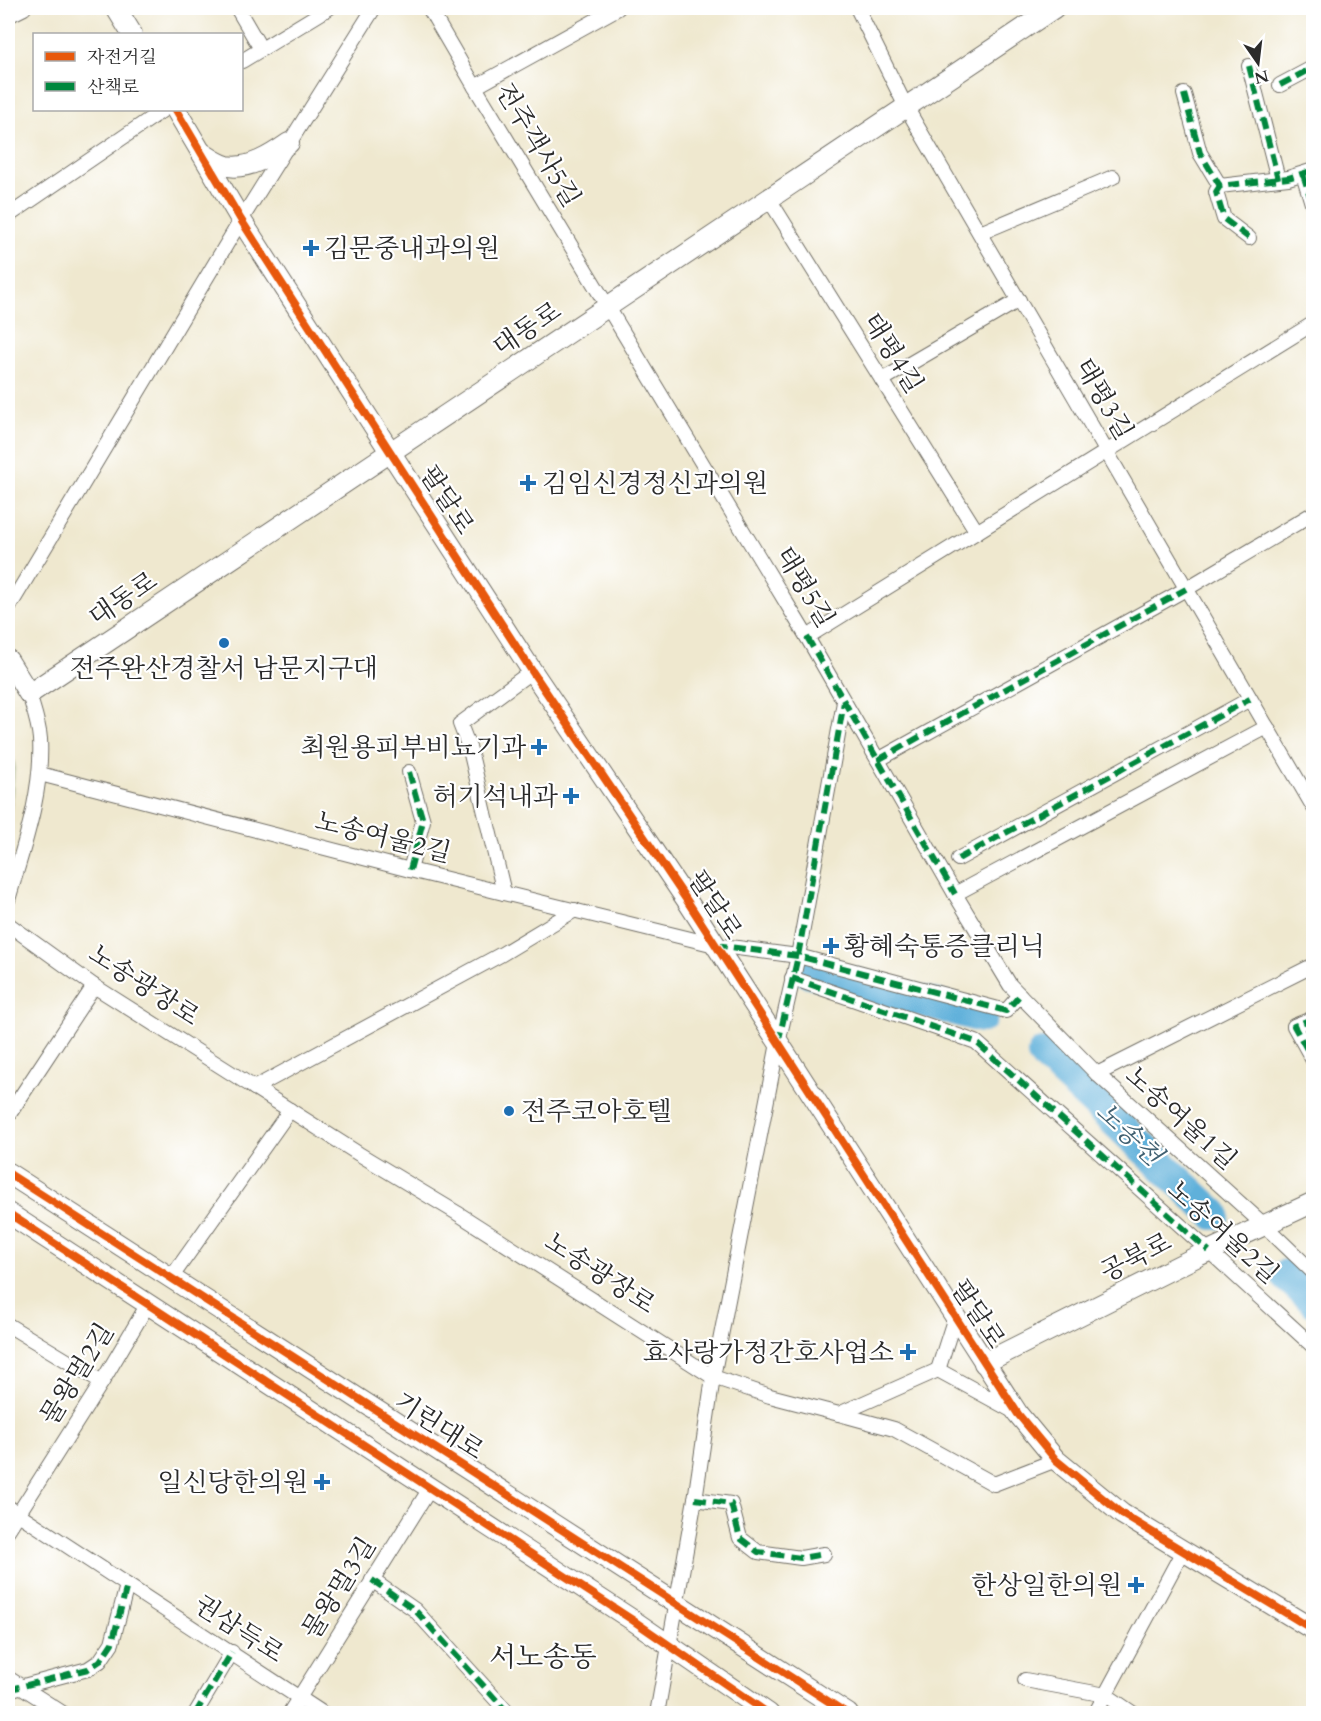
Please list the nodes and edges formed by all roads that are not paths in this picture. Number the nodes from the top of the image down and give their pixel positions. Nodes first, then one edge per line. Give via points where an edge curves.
1 (24, 8) edge
2 (116, 8) edge
3 (237, 8) edge
4 (329, 8) edge
5 (374, 8) edge
6 (429, 8) edge
7 (618, 8) edge
8 (857, 8) edge
9 (1054, 8) edge
10 (8, 16) edge
11 (131, 33) edge
12 (261, 49) junction
13 (243, 60) edge
14 (1249, 66) dead end
15 (1314, 67) edge
16 (1280, 85) dead end
17 (475, 87) junction
18 (1184, 94) dead end
19 (906, 107) junction
20 (162, 111) edge
21 (177, 111) edge
22 (289, 143) junction
23 (201, 152) junction
24 (1308, 172) edge
25 (1113, 177) dead end
26 (1278, 179) junction
27 (1220, 186) junction
28 (769, 199) junction
29 (1314, 210) edge
30 (8, 216) edge
31 (241, 220) junction
32 (980, 233) junction
33 (1249, 238) dead end
34 (1019, 300) junction
35 (608, 307) junction
36 (1314, 323) edge
37 (882, 380) junction
38 (1106, 451) junction
39 (391, 453) junction
40 (1314, 513) edge
41 (977, 532) junction
42 (1186, 589) junction
43 (8, 609) edge
44 (807, 637) junction
45 (8, 660) edge
46 (532, 671) junction
47 (29, 694) junction
48 (1250, 699) junction
49 (844, 702) junction
50 (1267, 727) junction
51 (878, 760) junction
52 (409, 772) dead end
53 (40, 774) junction
54 (1314, 808) edge
55 (958, 859) dead end
56 (410, 870) junction
57 (504, 893) junction
58 (955, 894) junction
59 (8, 900) edge
60 (575, 910) junction
61 (8, 924) edge
62 (715, 945) junction
63 (798, 956) junction
64 (1314, 966) edge
65 (792, 978) junction
66 (94, 986) junction
67 (1020, 995) junction
68 (1314, 1018) edge
69 (777, 1043) junction
70 (1314, 1062) edge
71 (1097, 1074) junction
72 (254, 1088) junction
73 (290, 1110) junction
74 (8, 1116) edge
75 (8, 1173) edge
76 (1314, 1202) edge
77 (8, 1213) edge
78 (1264, 1226) junction
79 (1209, 1251) junction
80 (1314, 1273) edge
81 (171, 1278) junction
82 (148, 1304) junction
83 (955, 1317) junction
84 (8, 1325) edge
85 (1314, 1347) edge
86 (984, 1363) junction
87 (938, 1370) junction
88 (712, 1377) junction
89 (102, 1383) junction
90 (839, 1414) junction
91 (1018, 1414) junction
92 (1056, 1460) junction
93 (431, 1487) junction
94 (695, 1498) junction
95 (13, 1510) edge
96 (8, 1530) edge
97 (1183, 1551) junction
98 (824, 1554) dead end
99 (372, 1580) junction
100 (127, 1585) junction
101 (676, 1604) junction
102 (1314, 1630) edge
103 (669, 1645) junction
104 (232, 1652) junction
105 (8, 1678) edge
106 (1025, 1680) dead end
107 (14, 1688) edge
108 (1106, 1695) junction
109 (299, 1697) junction
110 (64, 1713) edge
111 (195, 1713) edge
112 (289, 1713) edge
113 (324, 1713) edge
114 (508, 1713) edge
115 (657, 1713) edge
116 (769, 1713) edge
117 (848, 1713) edge
118 (1095, 1713) edge
119 (1134, 1713) edge

1 - 10 street
2 - 11 street
3 - 12 street
4 - 12 street
5 - 22 street
6 - 17 street, 전주객사5길
7 - 17 street
8 - 19 street, 태평3길
9 - 19 street, 대동로
12 - 13 street
14 - 26 street
15 - 16 street
17 - 35 street, 전주객사5길
18 - 27 street via 1200,153
19 - 28 street, 대동로
19 - 32 street, 태평3길
20 - 30 street
21 - 23 street, 팔달로
22 - 23 street via 243,166 226,166
22 - 31 street
23 - 31 street, 팔달로
24 - 26 street
24 - 29 street
25 - 32 street
26 - 27 street
27 - 33 street via 1215,192 1224,219
28 - 35 street, 대동로
28 - 37 street, 태평4길
31 - 39 street, 팔달로
31 - 43 street
32 - 34 street, 태평3길
34 - 37 street
34 - 38 street, 태평3길
35 - 39 street, 대동로
35 - 44 street, 태평5길
36 - 38 street
37 - 41 street, 태평4길
38 - 41 street
38 - 42 street, 태평3길
39 - 46 street, 팔달로
39 - 47 street, 대동로
40 - 42 street
41 - 44 street
42 - 48 street, 태평3길
42 - 51 street
44 - 49 street, 태평5길
45 - 47 street
46 - 57 street via 460,724 470,750
46 - 62 street, 팔달로
47 - 53 street via 40,736
48 - 50 street, 태평3길
48 - 55 street
49 - 51 street, 태평5길
49 - 63 street
50 - 54 street, 태평3길
50 - 58 street
51 - 58 street, 태평5길
52 - 56 street via 423,821
53 - 56 street, 노송여울2길
53 - 59 street
56 - 57 street, 노송여울2길
57 - 60 street, 노송여울2길
58 - 67 street, 태평5길
60 - 62 street, 노송여울2길
60 - 72 street via 502,954
61 - 66 street, 노송광장로
62 - 63 street, 노송여울2길
62 - 69 street, 팔달로
63 - 65 street
63 - 67 street, 노송여울2길 via 1006,1011
64 - 71 street
65 - 69 street
65 - 79 street, 노송여울2길 via 976,1042
66 - 72 street, 노송광장로
66 - 74 street
67 - 71 street, 노송여울1길
68 - 70 street via 1294,1026
69 - 83 street, 팔달로
69 - 88 street
71 - 78 street, 노송여울1길
72 - 73 street, 노송광장로
73 - 81 street
73 - 88 street, 노송광장로
75 - 81 street, 기린대로
76 - 78 street, 공북로
77 - 82 street
78 - 79 street, 공북로
78 - 80 street, 노송여울1길
79 - 85 street, 노송여울2길
79 - 86 street, 공북로
81 - 101 street, 기린대로
82 - 89 street, 물왕멀2길
82 - 93 street
83 - 86 street, 팔달로
83 - 87 street
84 - 89 street
86 - 91 street, 팔달로
87 - 90 street
87 - 91 street
88 - 90 street, 노송광장로
88 - 94 street
89 - 95 street, 물왕멀2길
90 - 92 street, 노송광장로 via 894,1429 994,1484
91 - 92 street, 팔달로
92 - 97 street, 팔달로 via 1122,1514
93 - 99 street, 물왕멀3길
93 - 103 street
94 - 98 street via 731,1504 741,1538 758,1552 801,1558
94 - 101 street
95 - 96 street, 물왕멀2길
95 - 100 street, 권삼득로
97 - 102 street, 팔달로
97 - 108 street
99 - 109 street, 물왕멀3길
99 - 114 street via 416,1610
100 - 104 street, 권삼득로
100 - 107 street via 112,1643 100,1661 88,1669
101 - 103 street
101 - 117 street, 기린대로
103 - 115 street
103 - 116 street
104 - 109 street, 권삼득로
104 - 111 street
105 - 107 street
106 - 108 street
107 - 110 street
108 - 118 street
108 - 119 street
109 - 112 street, 물왕멀3길
109 - 113 street, 권삼득로

